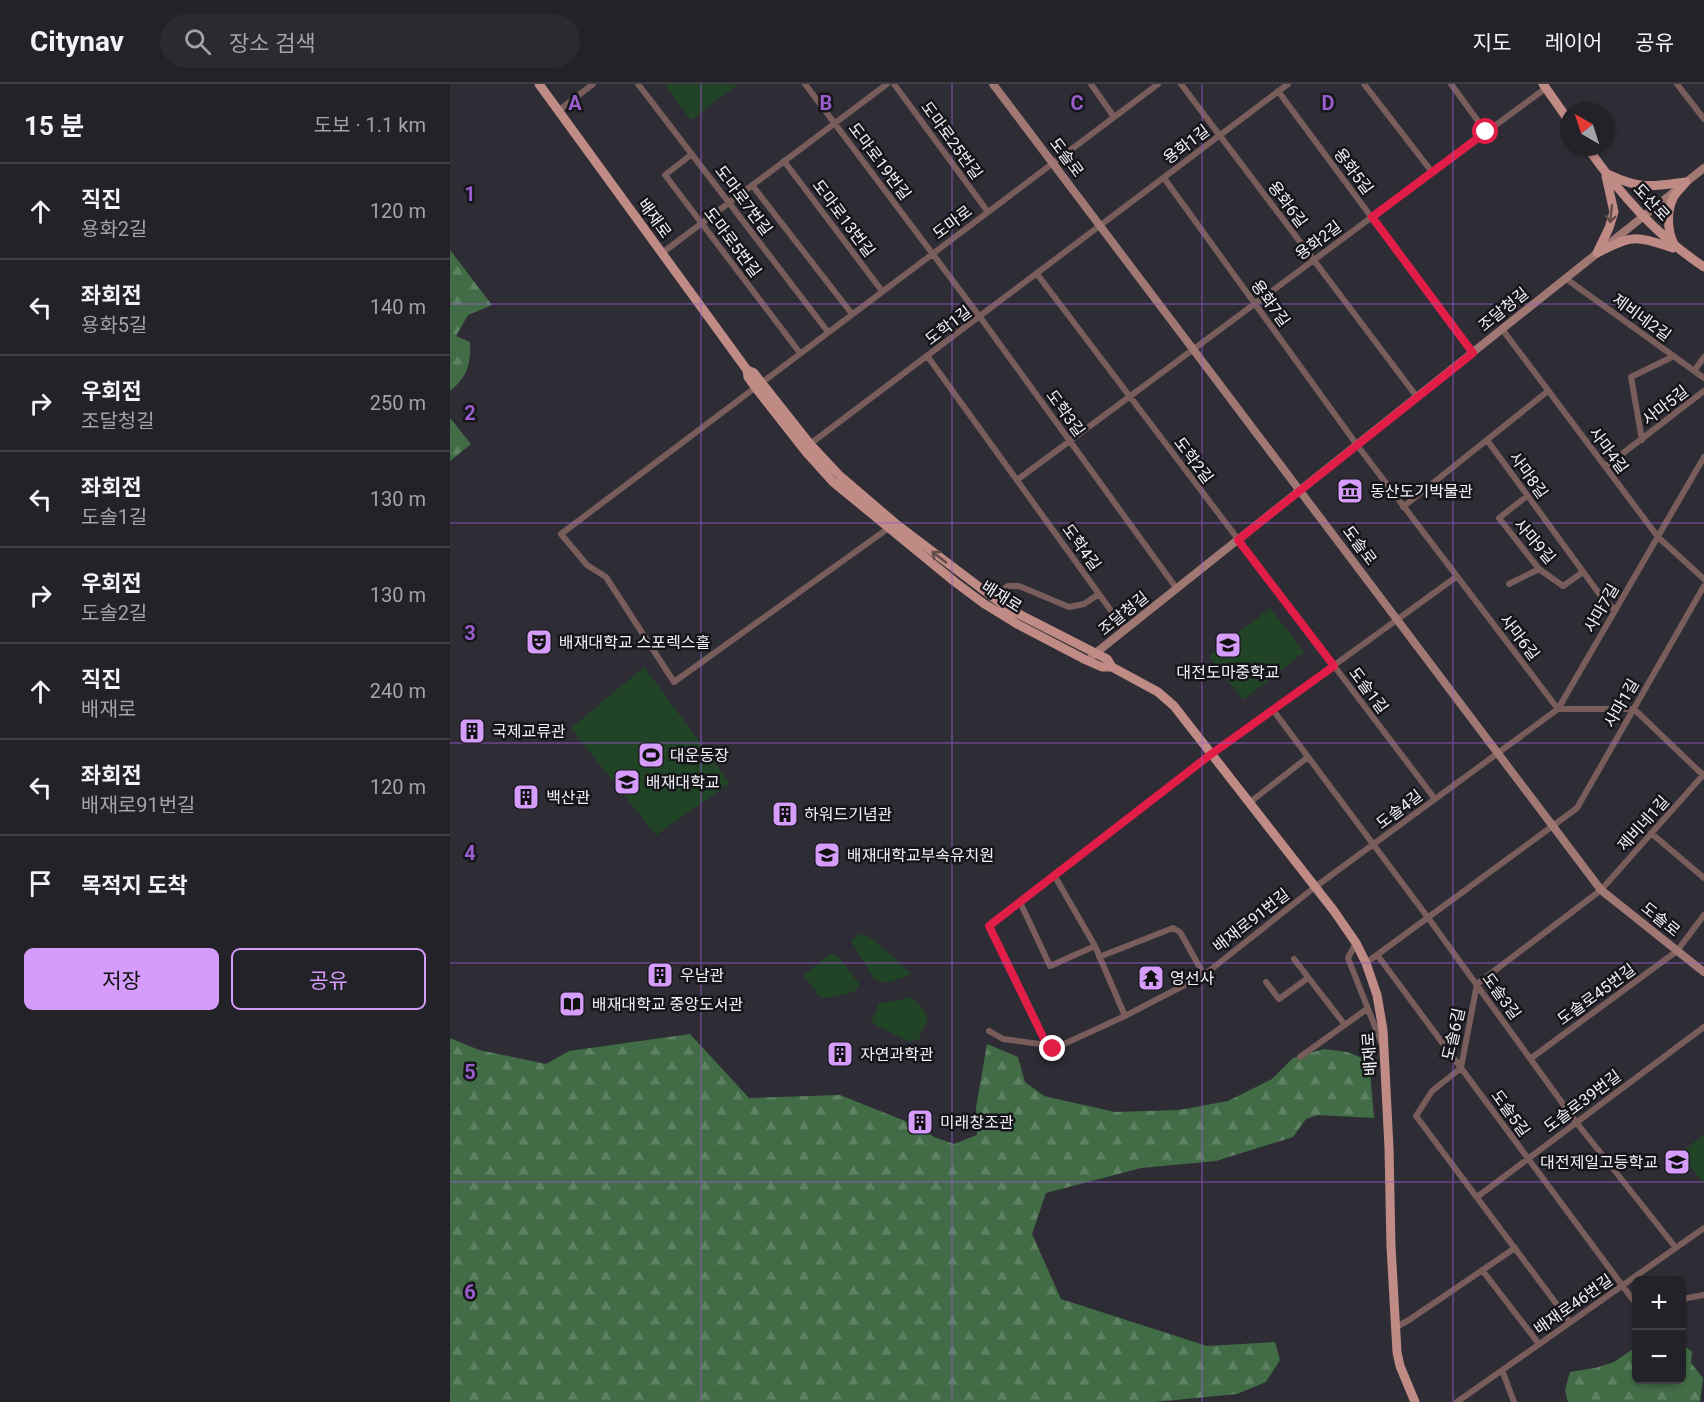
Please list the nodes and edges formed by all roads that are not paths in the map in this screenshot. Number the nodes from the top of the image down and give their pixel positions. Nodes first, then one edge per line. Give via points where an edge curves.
1 (539, 84) edge
2 (593, 84) edge
3 (638, 84) edge
4 (806, 84) edge
5 (886, 84) edge
6 (894, 84) edge
7 (993, 84) edge
8 (1091, 84) edge
9 (1158, 84) edge
10 (1181, 84) edge
11 (1288, 84) edge
12 (1364, 84) edge
13 (1451, 84) edge
14 (1677, 84) edge
15 (1545, 86) edge
16 (1278, 92) junction
17 (1560, 108) edge
18 (558, 111) junction
19 (1114, 117) junction
20 (1704, 119) edge
21 (835, 123) junction
22 (1486, 132) junction
23 (1220, 136) junction
24 (692, 154) junction
25 (1594, 156) edge
26 (784, 161) junction
27 (1053, 163) junction
28 (1704, 168) edge
29 (1432, 172) junction
30 (1606, 173) junction
31 (1164, 178) junction
32 (1686, 182) junction
33 (752, 184) junction
34 (729, 202) junction
35 (988, 212) junction
36 (1372, 217) junction
37 (1643, 217) junction
38 (701, 223) junction
39 (1100, 226) junction
40 (1677, 249) junction
41 (662, 253) junction
42 (1597, 253) junction
43 (933, 254) junction
44 (1314, 260) junction
45 (1704, 267) edge
46 (1037, 274) junction
47 (1565, 279) junction
48 (882, 291) junction
49 (1255, 303) junction
50 (852, 314) junction
51 (980, 317) junction
52 (1502, 329) junction
53 (828, 332) junction
54 (1193, 349) junction
55 (800, 353) junction
56 (1473, 353) junction
57 (1674, 356) junction
58 (928, 357) junction
59 (1704, 357) edge
60 (1694, 371) junction
61 (1704, 378) edge
62 (758, 385) junction
63 (1548, 391) junction
64 (1704, 391) edge
65 (1128, 397) junction
66 (1417, 397) junction
67 (1487, 440) junction
68 (1642, 440) junction
69 (1069, 441) junction
70 (810, 444) junction
71 (1357, 445) junction
72 (1704, 457) edge
73 (1605, 467) junction
74 (837, 479) junction
75 (1017, 480) junction
76 (1300, 490) junction
77 (1527, 495) junction
78 (1403, 507) junction
79 (892, 526) junction
80 (1658, 537) junction
81 (1238, 540) junction
82 (1539, 569) junction
83 (1583, 572) junction
84 (1456, 577) junction
85 (958, 578) junction
86 (1704, 579) edge
87 (1509, 584) dead end
88 (1704, 586) edge
89 (1177, 589) junction
90 (1099, 594) junction
91 (992, 598) junction
92 (1615, 610) junction
93 (1397, 620) junction
94 (1125, 630) junction
95 (1095, 654) junction
96 (1086, 660) junction
97 (1334, 666) junction
98 (1112, 667) junction
99 (1558, 709) junction
100 (1634, 709) junction
101 (1273, 710) junction
102 (1498, 753) junction
103 (1210, 755) junction
104 (1308, 757) junction
105 (1704, 775) edge
106 (1435, 799) junction
107 (1249, 803) junction
108 (1553, 825) junction
109 (1652, 833) junction
110 (1373, 845) junction
111 (1054, 875) junction
112 (1704, 878) edge
113 (1315, 887) junction
114 (1602, 890) junction
115 (1020, 902) junction
116 (1704, 915) edge
117 (1429, 918) junction
118 (1356, 943) junction
119 (1095, 946) junction
120 (1677, 951) junction
121 (1378, 956) junction
122 (1100, 957) junction
123 (1294, 959) dead end
124 (1366, 963) junction
125 (1704, 972) edge
126 (1204, 975) junction
127 (1308, 978) junction
128 (1266, 982) dead end
129 (1477, 984) junction
130 (1367, 1009) junction
131 (1125, 1016) junction
132 (1345, 1025) junction
133 (1704, 1027) edge
134 (989, 1031) dead end
135 (1047, 1045) junction
136 (1385, 1051) junction
137 (1300, 1057) dead end
138 (1530, 1059) junction
139 (1461, 1068) junction
140 (1576, 1122) junction
141 (1529, 1160) junction
142 (1477, 1197) junction
143 (1704, 1228) edge
144 (1515, 1248) junction
145 (1676, 1248) junction
146 (1482, 1270) junction
147 (1622, 1285) junction
148 (1704, 1295) edge
149 (1686, 1298) edge
150 (1632, 1299) edge
151 (1570, 1322) junction
152 (1396, 1327) junction
153 (1539, 1344) junction
154 (1502, 1370) junction
155 (1415, 1402) edge
156 (1457, 1402) edge
157 (1514, 1402) edge

1 - 18 main road, 배재로
2 - 18 street
3 - 24 street, 도마로7번길
4 - 21 street, 도마로19번길
5 - 21 street
6 - 35 street, 도마로25번길
7 - 27 street, 도솔로
8 - 19 street
9 - 19 street, 도마로
10 - 23 street, 용화6길
11 - 16 street, 용화1길
12 - 29 street
13 - 22 street
14 - 20 street
15 - 17 main road
15 - 22 street, 용화2길
16 - 23 street, 용화1길
16 - 36 street, 용화5길
18 - 41 main road, 배재로
19 - 27 street, 도마로
21 - 26 street
21 - 43 street, 도마로19번길
22 - 29 street, 용화2길
23 - 31 street, 용화1길
23 - 44 street, 용화6길
24 - 34 street, 도마로7번길
24 - 38 street, 도마로5번길 via 664,175
25 - 30 main road, 도산로
26 - 33 street
26 - 48 street, 도마로13번길
27 - 35 street, 도마로
27 - 39 street, 도솔로
28 - 32 street, 조달청길
29 - 36 street, 용화2길
30 - 32 main road via 1629,185 1651,187
30 - 37 main road, 도산로
30 -> 42 main road via 1614,212
31 - 39 street, 용화1길
31 - 49 street, 용화7길
32 - 37 street, 조달청길
32 - 40 main road via 1674,197 1669,215 1669,233
33 - 34 street
33 - 50 street
34 - 38 street
34 - 53 street, 도마로7번길
35 - 43 street, 도마로
36 - 44 street, 용화2길
36 - 56 street, 용화5길
37 - 40 main road, 도산로
37 - 42 street, 조달청길
38 - 41 street
38 - 55 street, 도마로5번길
39 - 46 street, 도학1길
39 - 54 street, 도솔로
40 - 42 main road via 1634,238
40 - 45 main road, 도산로
41 - 62 main road, 배재로 via 747,370 754,373
42 - 47 street, 조달청길
43 - 48 street, 도마로
43 - 51 street, 도학3길
44 - 49 street, 용화2길
44 - 66 street, 용화6길
46 - 51 street, 도학1길
46 - 65 street, 도학2길
47 - 52 street, 조달청길
47 - 57 street, 제비네2길
48 - 50 street, 도마로
49 - 54 street, 용화2길
49 - 71 street, 용화7길
50 - 53 street, 도마로
51 - 58 street, 도학1길
51 - 69 street, 도학3길
52 - 56 street, 조달청길
52 - 63 street, 사마4길
53 - 55 street, 도마로
54 - 65 street
54 - 76 street, 도솔로
55 - 62 street, 도마로
56 - 66 street, 조달청길
57 - 60 street, 제비네2길
57 - 68 street, 사마5길 via 1631,376
58 - 70 street, 도학1길
58 - 75 street, 도학4길
59 - 60 street
60 - 61 street, 제비네2길
62 - 70 main road, 배재로
62 - 74 main road, 배재로 via 806,452
62 - 79 street via 561,534 587,565 606,577 674,682
63 - 67 street
63 - 73 street, 사마4길
64 - 68 street, 사마5길
65 - 69 street
65 - 81 street, 도학2길
66 - 71 street, 조달청길
67 - 77 street, 사마8길
67 - 78 street
68 - 73 street, 사마5길
69 - 75 street
69 - 89 street, 도학3길
70 - 74 main road, 배재로
71 - 76 street, 조달청길
71 - 78 street, 사마6길
72 - 80 street, 사마7길
73 - 80 street, 사마4길
74 - 79 main road, 배재로
75 - 90 street, 도학4길
76 - 81 street, 조달청길
76 - 93 street, 도솔로
77 - 82 street, 사마9길 via 1498,518
77 - 83 street, 사마8길
78 - 84 street, 사마6길
79 - 85 main road, 배재로
80 - 86 street, 사마4길
80 - 92 street, 사마7길
81 - 89 street, 조달청길
81 - 97 street, 도솔1길
82 - 83 street, 사마9길 via 1563,586
82 - 87 street
83 - 92 street, 사마8길
84 - 93 street
84 - 99 street, 사마6길
85 - 91 main road, 배재로
85 - 96 main road, 배재로 via 983,603
88 - 100 street, 사마1길
89 - 94 street, 조달청길
90 - 91 street via 1070,607 1019,586 1008,586
90 - 94 street, 도학4길
91 - 95 main road, 배재로
92 - 99 street, 사마7길
93 - 97 street
93 - 102 street, 도솔로
94 - 95 street, 조달청길
95 - 96 street, 조달청길
95 - 98 main road, 배재로 via 1107,659
96 - 98 main road, 배재로
97 - 101 street
97 - 106 street, 도솔1길
98 - 103 main road, 배재로 via 1158,692 1174,706
99 - 100 street
99 - 102 street, 사마7길
100 - 105 street
100 - 108 street, 사마1길 via 1576,808
101 - 103 street
101 - 104 street, 도솔3길
102 - 106 street, 도솔4길
102 - 108 street, 도솔로
103 - 107 main road, 배재로
103 - 111 street
104 - 107 street
104 - 110 street, 도솔3길
105 - 109 street, 제비네1길
106 - 110 street, 도솔4길
107 - 113 main road, 배재로
108 - 114 street, 도솔로
108 - 117 street
109 - 112 street
109 - 114 street, 제비네1길
110 - 113 street, 도솔4길
110 - 117 street, 도솔3길
111 - 115 street
111 - 119 street
113 - 118 main road, 배재로
113 - 126 street, 배재로91번길
114 - 120 street, 도솔로
114 - 129 street
115 - 119 street via 1050,966
115 - 135 street via 989,926
116 - 120 street, 도솔로45번길
117 - 121 street
117 - 129 street, 도솔3길
118 - 124 main road, 배재로
118 - 130 street via 1348,958
119 - 122 street
120 - 125 street, 도솔로
120 - 138 street, 도솔로45번길
121 - 124 street
121 - 139 street, 도솔5길
122 - 126 street, 배재로91번길 via 1173,928 1180,932
122 - 131 street
123 - 127 street, 배재로
124 - 136 main road, 배재로 via 1377,995
126 - 131 street, 배재로91번길
127 - 128 street via 1279,999
127 - 132 street, 배재로
129 - 138 street, 도솔3길
129 - 139 street, 도솔6길
130 - 132 street, 배재로
130 - 136 street
131 - 135 street, 배재로91번길 via 1053,1049
132 - 137 street, 배재로
133 - 140 street, 도솔로39번길
134 - 135 street, 배재로91번길 via 1003,1039
136 - 152 main road, 배재로
138 - 140 street, 도솔3길
139 - 141 street, 도솔5길
139 - 142 street, 도솔6길 via 1432,1091 1416,1116
140 - 141 street, 도솔로39번길
140 - 145 street, 도솔3길
141 - 142 street, 도솔로39번길
141 - 147 street, 도솔5길
142 - 144 street, 도솔6길
143 - 145 street, 배재로46번길
144 - 146 street
144 - 151 street, 도솔6길
145 - 147 street, 배재로46번길
146 - 152 street
146 - 153 street
147 - 150 street, 도솔5길
147 - 151 street, 배재로46번길
148 - 149 street
151 - 153 street, 배재로46번길
152 - 155 main road, 배재로 via 1400,1366
153 - 154 street, 배재로46번길
154 - 156 street, 배재로46번길
154 - 157 street

